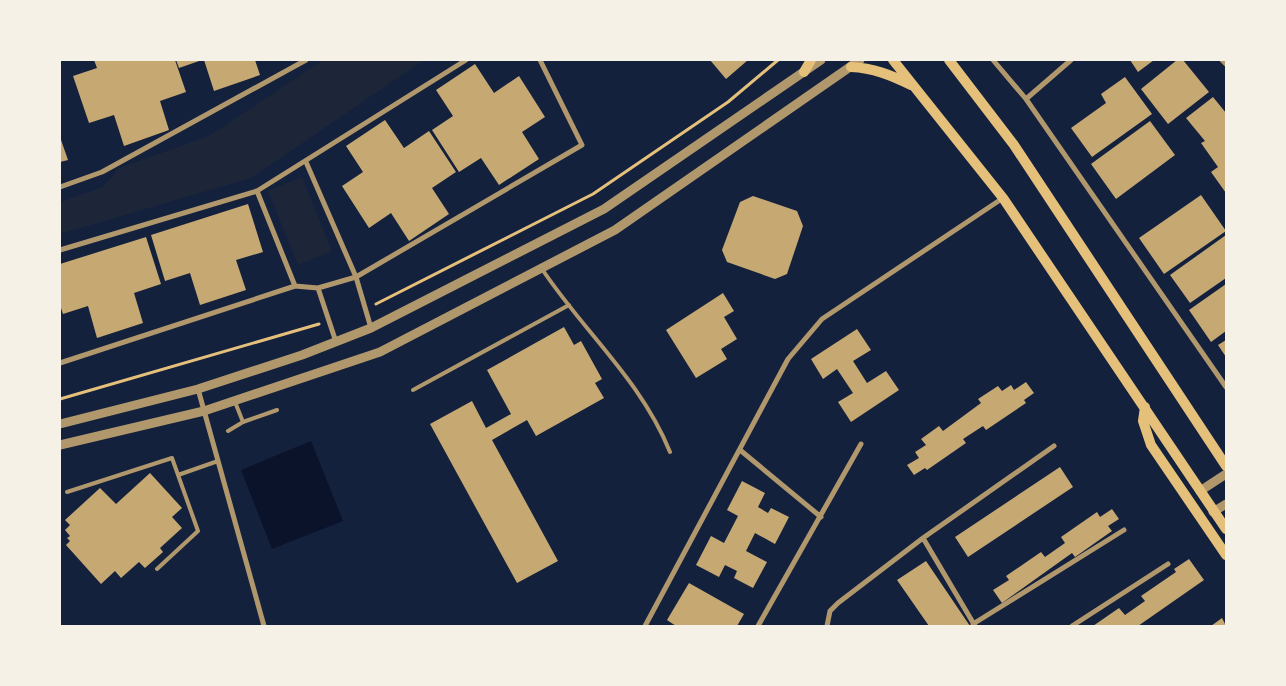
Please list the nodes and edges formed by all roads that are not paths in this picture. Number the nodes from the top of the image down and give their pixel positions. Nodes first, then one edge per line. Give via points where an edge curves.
1 (306, 60) edge
2 (466, 60) edge
3 (540, 60) edge
4 (811, 60) edge
5 (821, 60) edge
6 (860, 60) edge
7 (893, 60) edge
8 (949, 60) edge
9 (993, 60) edge
10 (1071, 60) edge
11 (1222, 60) edge
12 (1226, 64) edge
13 (851, 67) junction
14 (804, 72) junction
15 (914, 87) junction
16 (1026, 99) junction
17 (306, 162) junction
18 (60, 187) edge
19 (257, 191) junction
20 (1003, 198) junction
21 (60, 250) edge
22 (542, 269) junction
23 (356, 277) junction
24 (296, 286) junction
25 (318, 288) junction
26 (569, 305) junction
27 (371, 328) junction
28 (336, 342) junction
29 (60, 364) edge
30 (1226, 387) edge
31 (198, 389) junction
32 (413, 390) dead end
33 (235, 402) junction
34 (1145, 407) junction
35 (277, 410) dead end
36 (204, 411) junction
37 (243, 422) junction
38 (60, 424) edge
39 (228, 431) dead end
40 (861, 444) dead end
41 (60, 445) edge
42 (1054, 446) dead end
43 (740, 450) junction
44 (670, 452) dead end
45 (218, 461) junction
46 (1226, 466) edge
47 (1226, 474) edge
48 (178, 475) junction
49 (67, 492) dead end
50 (1200, 492) junction
51 (1226, 504) edge
52 (1213, 512) junction
53 (820, 517) junction
54 (1226, 529) edge
55 (1124, 530) dead end
56 (922, 538) junction
57 (1226, 555) edge
58 (1168, 564) dead end
59 (157, 569) dead end
60 (974, 625) edge
61 (264, 626) edge
62 (645, 626) edge
63 (758, 626) edge
64 (827, 626) edge
65 (1072, 626) edge

1 - 18 street via 102,172
2 - 17 street
3 - 23 street via 582,145
4 - 14 main road
5 - 14 street
6 - 13 street
7 - 15 main road
8 - 46 main road via 1014,145
9 - 16 street
10 - 16 street
11 - 12 street
13 - 15 main road via 892,75
13 - 22 street via 615,230
14 - 27 street via 604,209
15 - 20 main road
16 - 30 street
17 - 19 street
17 - 23 street
19 - 21 street
19 - 24 street
20 - 34 main road
20 - 43 street via 822,319 788,360
22 - 26 lane
22 - 33 street via 380,352
23 - 25 street
23 - 27 street
24 - 25 street
24 - 29 street
25 - 28 street
26 - 32 lane
26 - 44 lane via 612,356 657,421
27 - 28 street
28 - 31 street
31 - 36 street
31 - 38 street
33 - 36 street
33 - 37 lane
34 - 50 main road
34 - 57 main road via 1143,421 1151,445
35 - 37 lane
36 - 41 street
36 - 45 street
37 - 39 lane
40 - 53 street
42 - 56 street
43 - 53 street
43 - 62 street
45 - 48 lane
45 - 61 street
47 - 50 street
48 - 49 lane via 172,458
48 - 59 lane via 198,531
50 - 52 main road
51 - 52 street
52 - 54 main road
53 - 63 street
55 - 60 street
56 - 60 street
56 - 64 street via 838,603 830,611
58 - 65 street

